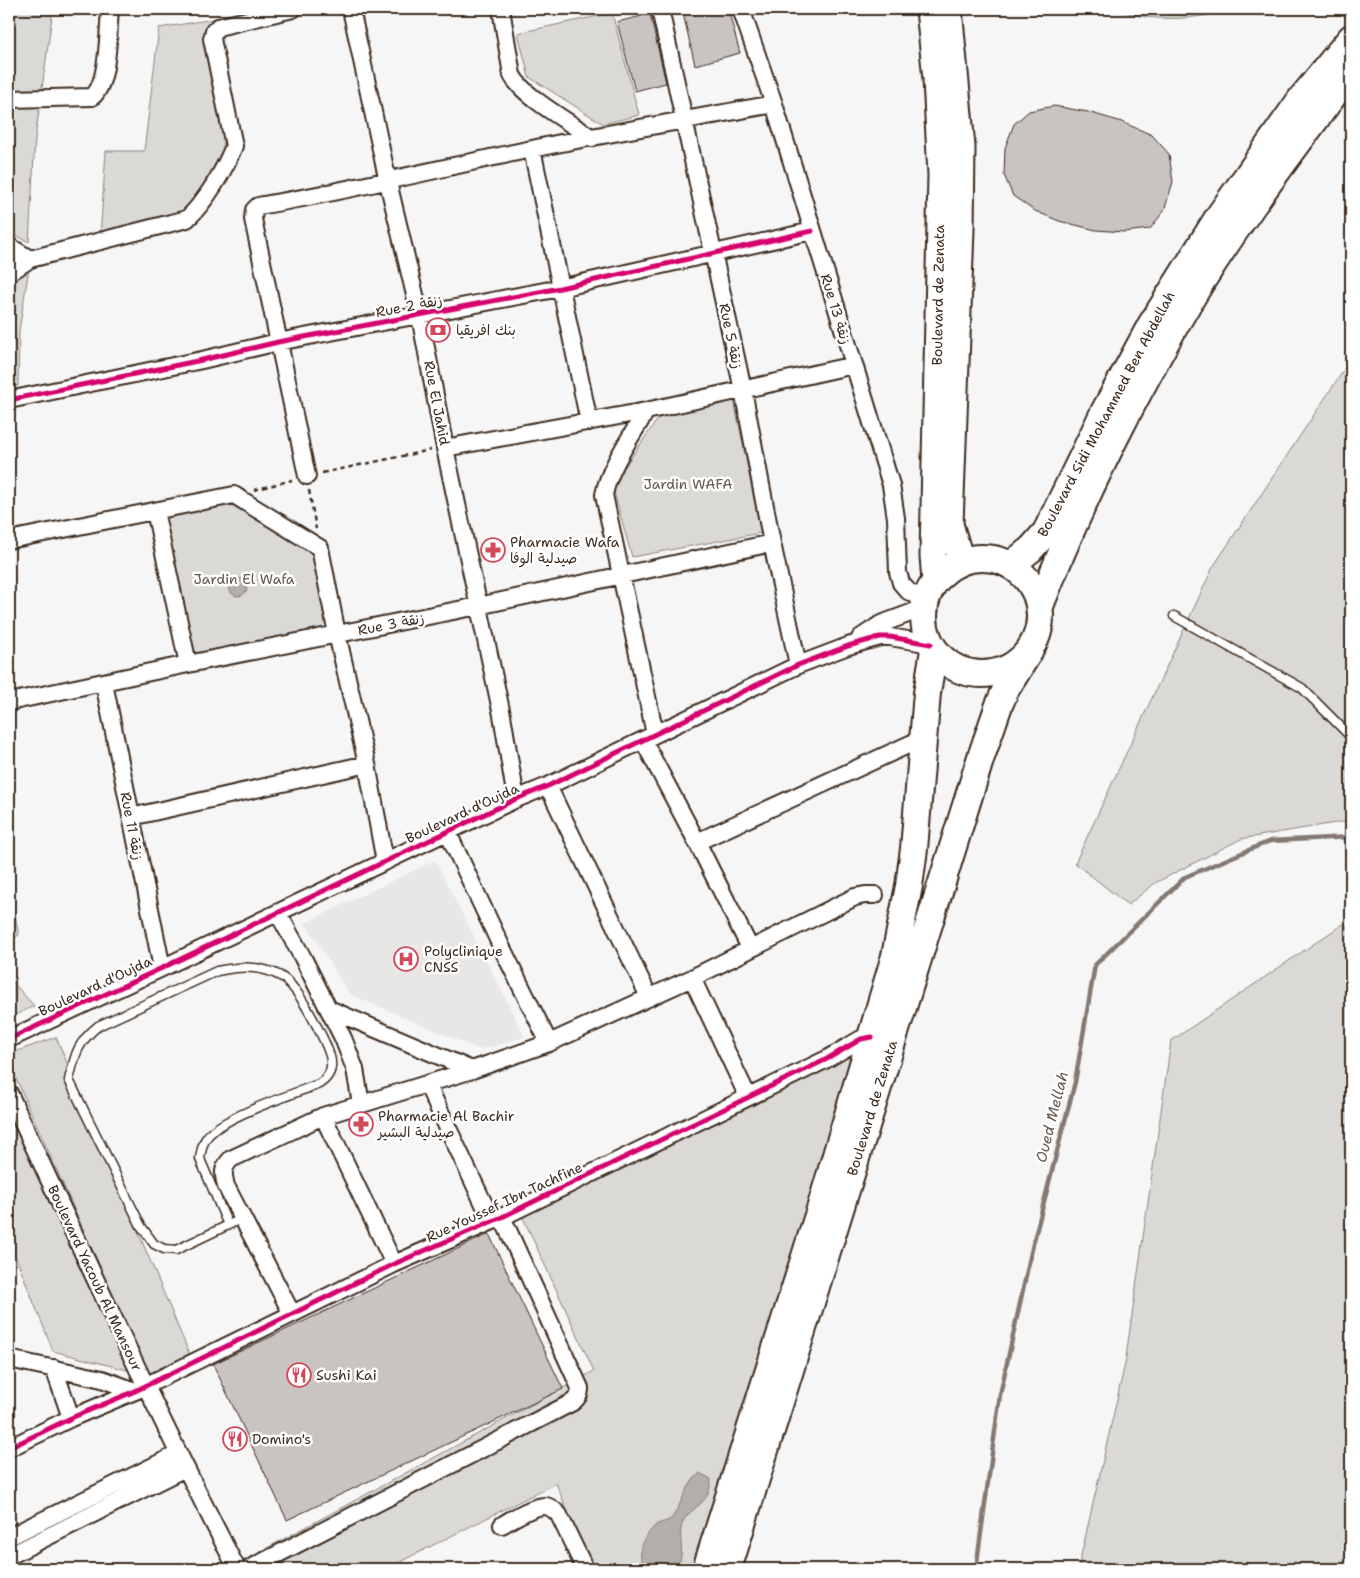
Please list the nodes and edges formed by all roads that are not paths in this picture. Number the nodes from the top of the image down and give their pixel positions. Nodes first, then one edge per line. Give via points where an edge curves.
1 (110, 9) edge
2 (293, 9) edge
3 (351, 9) edge
4 (500, 9) edge
5 (660, 9) edge
6 (741, 9) edge
7 (929, 9) edge
8 (949, 9) edge
9 (1351, 38) edge
10 (1351, 72) edge
11 (9, 99) edge
12 (774, 104) junction
13 (684, 121) junction
14 (1300, 121) junction
15 (592, 138) junction
16 (532, 149) junction
17 (388, 182) junction
18 (812, 232) junction
19 (9, 246) edge
20 (713, 253) junction
21 (30, 258) junction
22 (9, 274) edge
23 (560, 288) junction
24 (420, 316) junction
25 (278, 342) junction
26 (854, 365) junction
27 (743, 390) junction
28 (9, 400) edge
29 (646, 411) junction
30 (589, 422) junction
31 (445, 448) junction
32 (307, 476) road end
33 (155, 511) junction
34 (9, 540) edge
35 (772, 543) junction
36 (961, 561) junction
37 (1011, 565) junction
38 (620, 576) junction
39 (928, 597) junction
40 (478, 606) junction
41 (1040, 606) junction
42 (1174, 616) dead end
43 (337, 634) junction
44 (848, 646) junction
45 (933, 647) junction
46 (1029, 652) junction
47 (188, 664) junction
48 (798, 665) junction
49 (104, 682) junction
50 (9, 702) edge
51 (649, 737) junction
52 (1351, 737) edge
53 (923, 738) junction
54 (367, 764) junction
55 (548, 786) junction
56 (516, 799) junction
57 (131, 817) junction
58 (448, 833) junction
59 (697, 842) junction
60 (385, 862) junction
61 (875, 894) dead end
62 (278, 913) junction
63 (750, 948) junction
64 (162, 968) junction
65 (692, 978) junction
66 (649, 997) junction
67 (329, 1008) junction
68 (872, 1037) junction
69 (9, 1039) edge
70 (549, 1044) junction
71 (472, 1070) junction
72 (427, 1084) junction
73 (9, 1093) edge
74 (748, 1098) junction
75 (361, 1104) junction
76 (323, 1116) junction
77 (497, 1219) junction
78 (235, 1222) junction
79 (394, 1264) junction
80 (292, 1314) junction
81 (9, 1360) edge
82 (54, 1368) junction
83 (140, 1388) junction
84 (71, 1418) junction
85 (9, 1448) edge
86 (181, 1461) junction
87 (502, 1525) dead end
88 (9, 1537) edge
89 (9, 1556) edge
90 (237, 1569) edge
91 (249, 1569) edge
92 (585, 1569) edge
93 (706, 1569) edge
94 (728, 1569) edge

1 - 11 street via 104,71 94,96
2 - 21 street via 218,26 214,31 212,39 234,146 197,209 186,219
3 - 17 street, Rue El Jahid
4 - 15 street via 516,84
5 - 13 street, Rue 5 زنقة
6 - 12 street, Rue 13 زنقة
7 - 39 main road, Boulevard de Zenata via 941,175 933,556
8 - 36 main road, Boulevard de Zenata via 962,147 950,524
9 - 14 highway, Boulevard Sidi Mohammed Ben Abdellah
10 - 14 highway, Boulevard Sidi Mohammed Ben Abdellah
12 - 13 street
12 - 18 street, Rue 13 زنقة
13 - 15 street
13 - 20 street, Rue 5 زنقة
14 - 37 highway, Boulevard Sidi Mohammed Ben Abdellah via 1219,216 1151,325 1104,412 1046,532
14 - 41 highway, Boulevard Sidi Mohammed Ben Abdellah via 1261,193 1157,356 1063,546
15 - 16 street
16 - 17 street
16 - 23 street
17 - 24 street, Rue El Jahid
17 - 25 street via 258,206 254,210
18 - 20 street, Rue 2 زنقة
18 - 26 street, Rue 13 زنقة
19 - 21 street
20 - 23 street, Rue 2 زنقة
20 - 27 street, Rue 5 زنقة
21 - 22 street
23 - 24 street, Rue 2 زنقة
23 - 30 street
24 - 25 street, Rue 2 زنقة
24 - 31 street, Rue El Jahid
25 - 28 street, Rue 2 زنقة
25 - 32 street
26 - 27 street
26 - 39 street, Rue 13 زنقة via 891,485 901,583 908,591
27 - 29 street
27 - 35 street, Rue 5 زنقة
29 - 30 street
29 - 38 street via 612,471 604,495
30 - 31 street
31 - 40 street, Rue El Jahid
33 - 34 street
33 - 43 street via 234,495 320,548
33 - 47 street
35 - 38 street, Rue 3 زنقة
35 - 48 street, Rue 5 زنقة
36 - 37 highway via 995,559
36 - 39 highway via 947,569
37 - 41 highway via 1034,590
38 - 40 street, Rue 3 زنقة
38 - 51 street
39 - 44 street, Boulevard d'Oujda
39 - 45 highway via 926,633
40 - 43 street, Rue 3 زنقة
40 - 56 street, Rue El Jahid
41 - 46 highway via 1040,630
42 - 52 lane via 1302,688
43 - 47 street, Rue 3 زنقة
43 - 54 street
44 - 45 street, Boulevard d'Oujda via 890,637
44 - 48 street, Boulevard d'Oujda
45 - 46 highway via 947,663 981,675 999,672 1016,664
45 - 53 highway, Boulevard de Zenata
46 - 94 highway, Boulevard de Zenata via 1006,689 981,757
47 - 49 street, Rue 3 زنقة
48 - 51 street, Boulevard d'Oujda
49 - 50 street, Rue 3 زنقة
49 - 57 street, Rue 11 زنقة
51 - 55 street, Boulevard d'Oujda
51 - 59 street
53 - 59 street
53 - 68 highway, Boulevard de Zenata via 909,886 895,956
54 - 57 street
54 - 60 street
55 - 56 street, Boulevard d'Oujda
55 - 66 street
56 - 58 street, Boulevard d'Oujda
57 - 64 street, Rue 11 زنقة
58 - 60 street, Boulevard d'Oujda
58 - 70 street
59 - 63 street
60 - 62 street, Boulevard d'Oujda
61 - 63 street via 855,897
62 - 64 street, Boulevard d'Oujda
62 - 67 street
63 - 65 street
64 - 69 street, Boulevard d'Oujda
65 - 66 street
65 - 74 street
66 - 70 street
67 - 71 street
67 - 75 street via 354,1068
68 - 74 street, Rue Youssef Ibn Tachfine via 861,1039
68 - 93 highway, Boulevard de Zenata
70 - 71 street
71 - 72 street
72 - 75 street
72 - 77 street
73 - 83 street, Boulevard Yacoub Al Mansour
74 - 77 street, Rue Youssef Ibn Tachfine
75 - 76 street
76 - 78 street via 239,1154 225,1165 223,1173
76 - 79 street
77 - 79 street, Rue Youssef Ibn Tachfine
77 - 91 street via 580,1388 578,1398
78 - 78 lane via 200,1159 207,1138 245,1113 319,1084 327,1078 331,1062 329,1049 295,990 274,973 252,966 217,971 98,1026 85,1036 78,1049 69,1080 141,1226 154,1244 176,1250
78 - 80 street
79 - 80 street, Rue Youssef Ibn Tachfine
80 - 83 street, Rue Youssef Ibn Tachfine
81 - 82 street
82 - 83 street
82 - 84 street
83 - 84 street, Rue Youssef Ibn Tachfine
83 - 86 street, Boulevard Yacoub Al Mansour
84 - 85 street, Rue Youssef Ibn Tachfine
86 - 88 street
86 - 89 street
86 - 90 street, Boulevard Yacoub Al Mansour
87 - 92 street via 536,1508 552,1508 559,1515

